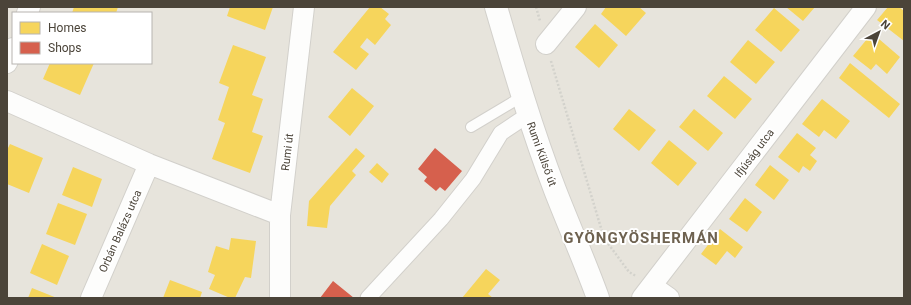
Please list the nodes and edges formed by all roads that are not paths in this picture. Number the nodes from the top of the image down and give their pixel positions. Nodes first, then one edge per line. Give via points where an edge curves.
1 (304, 7) edge
2 (496, 7) edge
3 (576, 7) edge
4 (866, 7) edge
5 (546, 44) road end
6 (12, 50) edge
7 (7, 62) edge
8 (7, 101) edge
9 (526, 105) junction
10 (471, 127) dead end
11 (149, 164) junction
12 (280, 215) junction
13 (647, 292) edge
14 (91, 298) edge
15 (280, 298) edge
16 (368, 298) edge
17 (598, 298) edge
18 (669, 298) edge

1 - 12 street, Rumi út
2 - 9 street, Rumi Külső út
3 - 5 street
4 - 13 street, Ifjúság utca
6 - 7 street
8 - 11 street
9 - 10 lane
9 - 16 street via 501,133 472,179 441,219
9 - 17 street, Rumi Külső út via 555,191
11 - 12 street
11 - 14 street, Orbán Balázs utca
12 - 15 street, Rumi út
13 - 18 street

